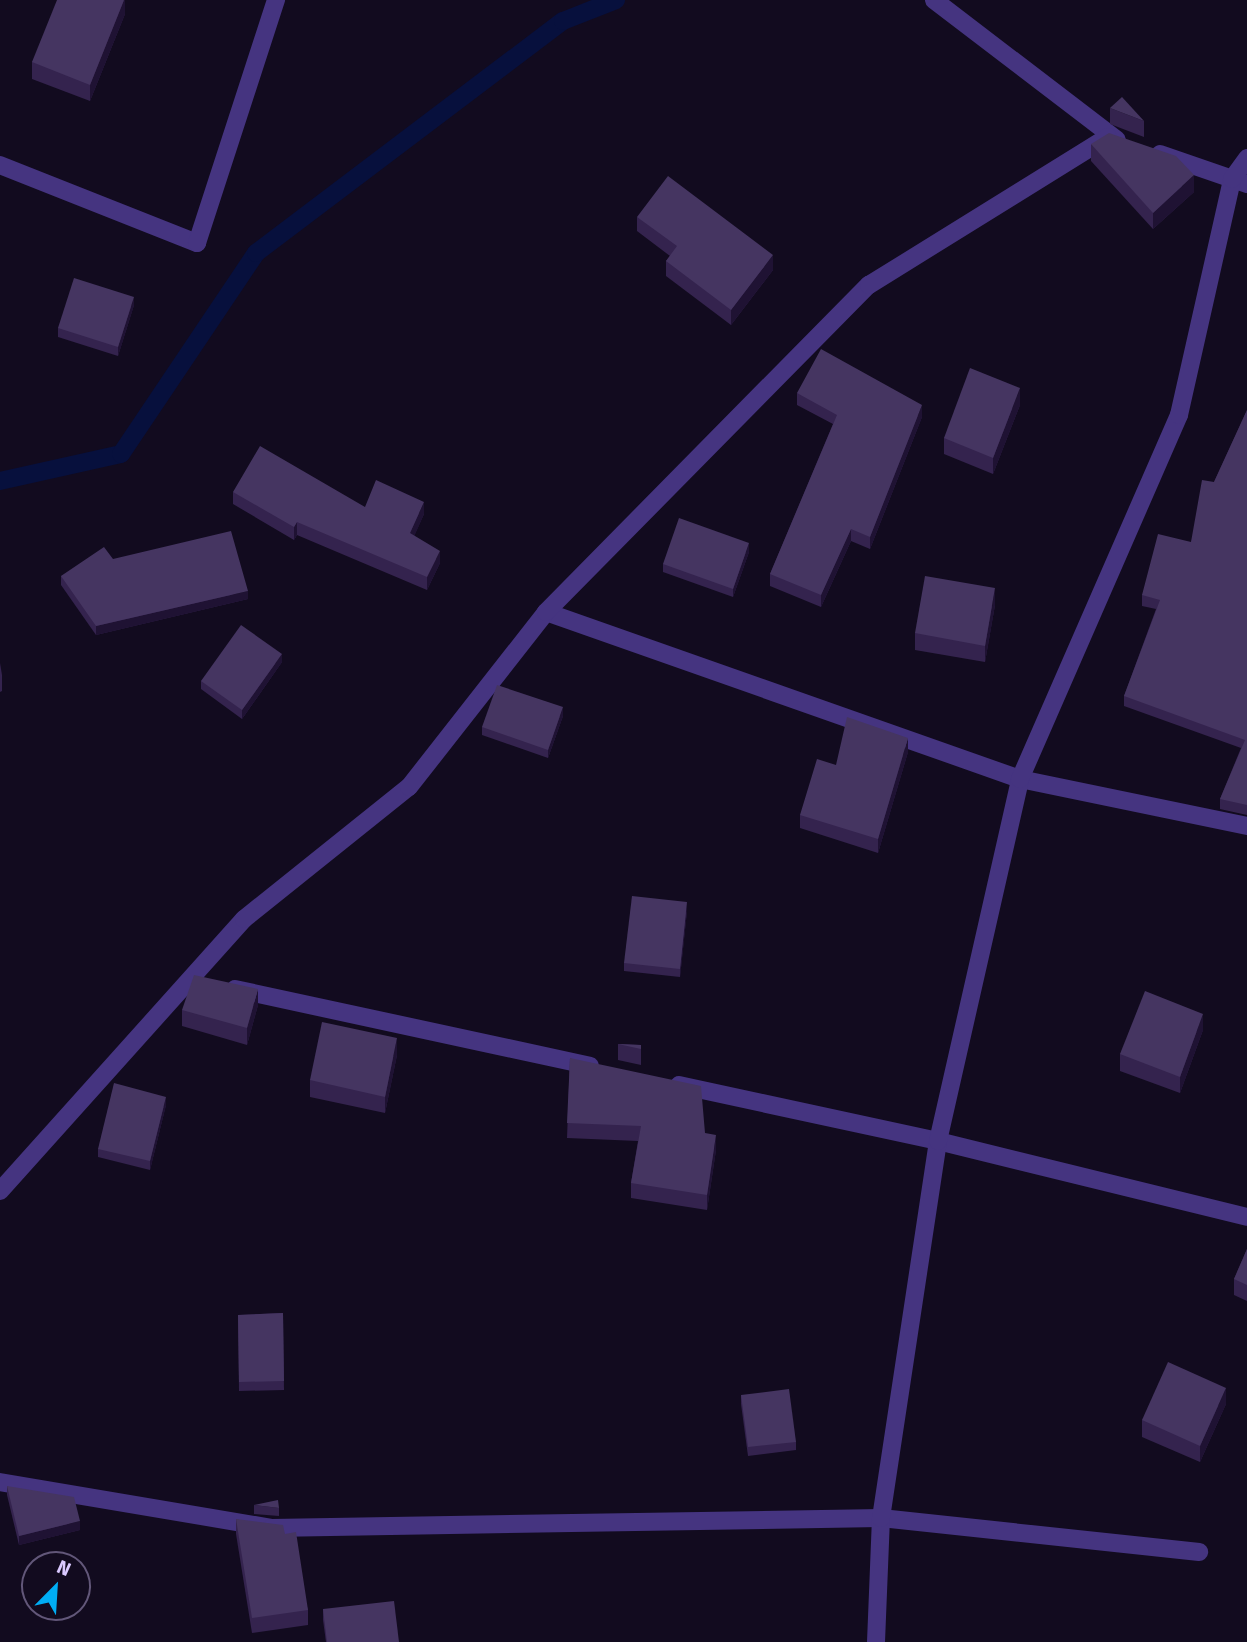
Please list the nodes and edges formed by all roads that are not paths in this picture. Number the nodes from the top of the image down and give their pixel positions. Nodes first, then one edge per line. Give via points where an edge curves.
1 (276, 0) edge
2 (934, 0) edge
3 (1108, 136) junction
4 (1247, 158) edge
5 (0, 165) edge
6 (1239, 182) edge
7 (547, 612) junction
8 (1020, 779) junction
9 (1247, 826) edge
10 (190, 979) junction
11 (612, 1070) edge
12 (666, 1082) edge
13 (938, 1140) junction
14 (0, 1191) edge
15 (1247, 1217) edge
16 (0, 1482) edge
17 (881, 1518) junction
18 (1199, 1552) dead end
19 (876, 1642) edge

1 - 5 street via 197,243
2 - 3 street
3 - 6 street
3 - 7 street via 869,285
4 - 6 street
6 - 8 street via 1180,415
7 - 8 street
7 - 10 street via 409,787 244,919
8 - 9 street
8 - 13 street
10 - 11 street
10 - 14 street
12 - 13 street
13 - 15 street
13 - 17 street
16 - 17 street via 271,1528
17 - 18 street
17 - 19 street

